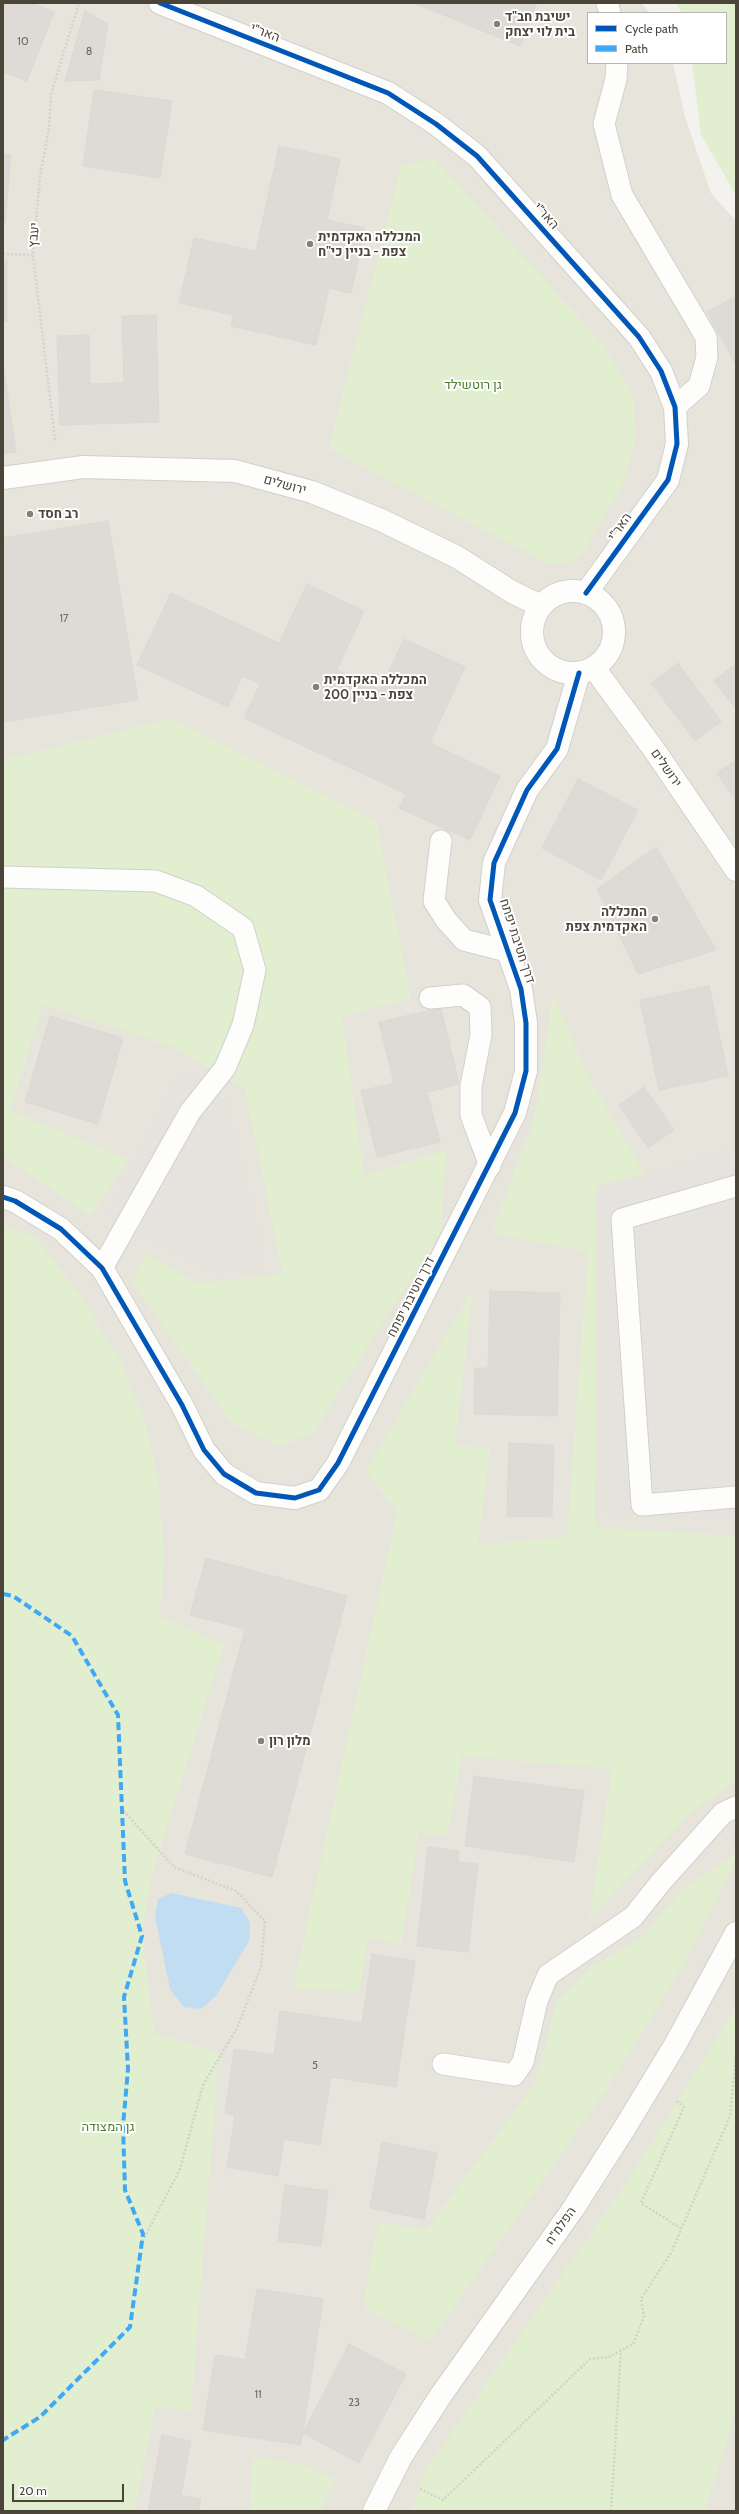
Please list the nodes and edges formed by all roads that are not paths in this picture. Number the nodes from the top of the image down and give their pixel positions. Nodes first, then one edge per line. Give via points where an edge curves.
1 (160, 3) edge
2 (617, 64) edge
3 (675, 407) junction
4 (3, 478) edge
5 (586, 593) junction
6 (541, 606) junction
7 (587, 670) junction
8 (441, 841) dead end
9 (736, 870) edge
10 (3, 877) edge
11 (506, 951) junction
12 (430, 998) dead end
13 (490, 1166) junction
14 (736, 1186) edge
15 (3, 1197) edge
16 (102, 1268) junction
17 (736, 1497) edge
18 (736, 1807) edge
19 (736, 1933) edge
20 (443, 2064) dead end
21 (374, 2511) edge

1 - 3 street, האר"י via 388,93 436,124 477,156 639,337 661,371
2 - 3 lane via 616,79 604,124 622,196 706,337 707,357 699,386
3 - 5 street, האר"י via 677,444 668,480
4 - 6 street, ירושלים via 83,467 235,471 312,492 381,520 457,557 512,592
5 - 6 street via 572,591 558,594 546,600
5 - 7 street via 604,605 612,617 614,632 612,646 605,658
6 - 7 street via 534,619 532,633 534,647 542,659 565,673
7 - 9 street, ירושלים via 655,751
7 - 11 street, דרך חטיבת יפתח via 557,748 527,790 494,863 490,900
8 - 11 lane via 434,901 446,920 464,940
10 - 16 lane via 156,881 196,896 243,928 254,970 243,1026 225,1068 190,1112
11 - 13 street, דרך חטיבת יפתח via 521,989 526,1023 526,1071 516,1113
12 - 13 lane via 463,995 480,1007 481,1035 471,1086 471,1115
13 - 16 street, דרך חטיבת יפתח via 338,1463 319,1490 295,1498 256,1493 224,1474 204,1450 182,1405
14 - 17 lane via 622,1219 642,1505
15 - 16 street, דרך חטיבת יפתח via 15,1201 61,1229
18 - 20 lane via 723,1813 633,1917 548,1975 537,2002 523,2062 514,2075
19 - 21 street, הפלמ"ח via 655,2079 573,2209 441,2395 401,2457

